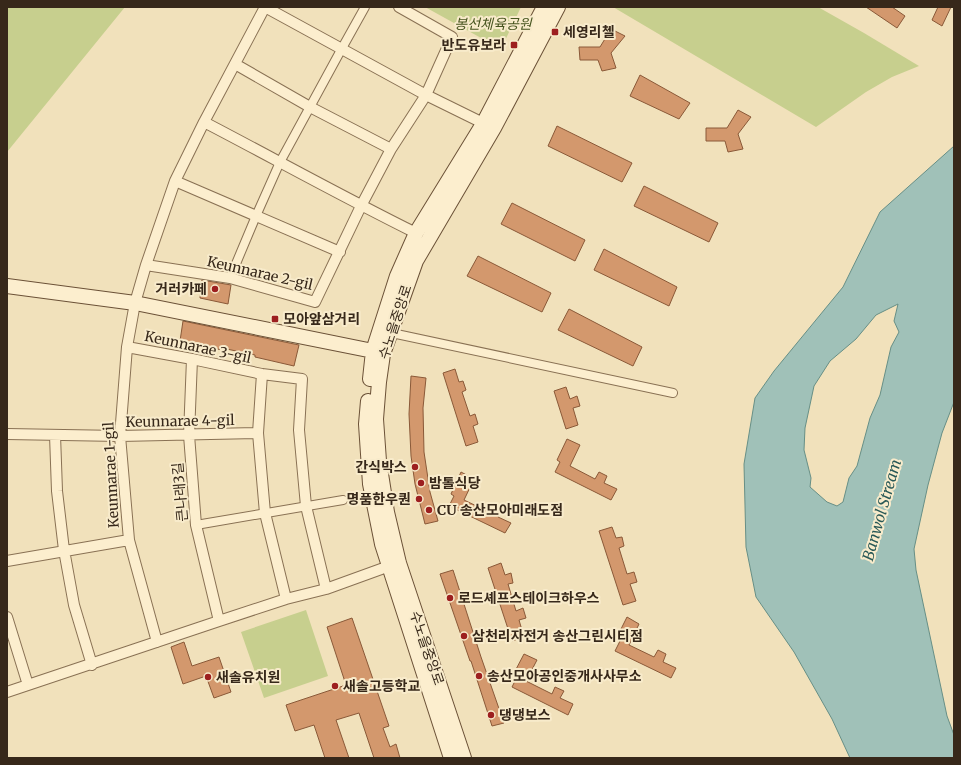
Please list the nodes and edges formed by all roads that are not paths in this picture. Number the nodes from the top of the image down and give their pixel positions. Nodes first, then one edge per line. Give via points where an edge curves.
1 (265, 7) edge
2 (365, 7) edge
3 (399, 7) edge
4 (544, 7) edge
5 (558, 7) edge
6 (341, 50) junction
7 (235, 64) junction
8 (426, 94) junction
9 (310, 107) junction
10 (204, 122) junction
11 (488, 126) junction
12 (391, 149) junction
13 (280, 162) junction
14 (175, 182) junction
15 (361, 206) junction
16 (256, 216) junction
17 (416, 233) junction
18 (340, 252) junction
19 (146, 265) junction
20 (230, 278) junction
21 (7, 286) edge
22 (135, 303) junction
23 (385, 331) junction
24 (128, 347) junction
25 (378, 352) junction
26 (192, 358) junction
27 (262, 374) junction
28 (673, 393) dead end
29 (258, 433) junction
30 (7, 434) edge
31 (55, 435) junction
32 (189, 435) junction
33 (120, 436) junction
34 (343, 500) dead end
35 (306, 506) junction
36 (265, 513) junction
37 (196, 525) junction
38 (129, 540) junction
39 (64, 550) junction
40 (7, 561) edge
41 (394, 565) junction
42 (326, 589) junction
43 (286, 599) junction
44 (7, 616) edge
45 (219, 621) junction
46 (157, 642) junction
47 (92, 664) junction
48 (28, 685) junction
49 (7, 692) edge
50 (452, 758) edge
51 (464, 758) edge

1 - 6 street
1 - 7 street
2 - 6 street
3 - 8 street, Keunnarae 2-gil via 452,38
4 - 11 main road, 수노을중앙로
5 - 11 main road, 수노을중앙로
6 - 8 street
6 - 9 street
7 - 9 street
7 - 10 street
8 - 11 street
8 - 12 street, Keunnarae 2-gil
9 - 12 street
9 - 13 street
10 - 13 street
10 - 14 street
11 - 17 main road, 수노을중앙로
11 - 23 main road, 수노을중앙로 via 416,261
12 - 15 street, Keunnarae 2-gil
13 - 15 street
13 - 16 street
14 - 16 street
14 - 19 street
15 - 17 street
15 - 18 street, Keunnarae 2-gil
16 - 18 street
16 - 20 street
17 - 23 main road, 수노을중앙로 via 397,276
18 - 20 street, Keunnarae 2-gil via 315,302
19 - 20 street, Keunnarae 2-gil
19 - 22 street
21 - 22 main road
22 - 24 street, Keunnarae 1-gil
22 - 25 main road
23 - 25 main road, 수노을중앙로
23 - 28 street
24 - 26 street, Keunnarae 3-gil
24 - 33 street, Keunnarae 1-gil
25 - 41 main road, 수노을중앙로 via 366,424 370,484 382,544
26 - 27 street, Keunnarae 3-gil
26 - 32 street, 큰나래3길
27 - 29 street, Keunnarae 3-gil
27 - 35 street, Keunnarae 3-gil via 302,379 299,430
29 - 32 street, Keunnarae 4-gil
29 - 36 street, Keunnarae 3-gil
30 - 31 street, Keunnarae 4-gil
31 - 33 street, Keunnarae 4-gil
31 - 39 street via 57,491
32 - 33 street, Keunnarae 4-gil
32 - 37 street, 큰나래3길
33 - 38 street, Keunnarae 1-gil
34 - 35 street
35 - 36 street
35 - 42 street, Keunnarae 3-gil
36 - 37 street
36 - 43 street, Keunnarae 3-gil
37 - 45 street, 큰나래3길
38 - 39 street
38 - 46 street, Keunnarae 1-gil
39 - 40 street
39 - 47 street via 74,605
41 - 42 street
41 - 50 main road, 수노을중앙로
41 - 51 main road, 수노을중앙로
42 - 43 street
43 - 45 street
44 - 48 street
45 - 46 street
46 - 47 street
47 - 48 street
48 - 49 street

